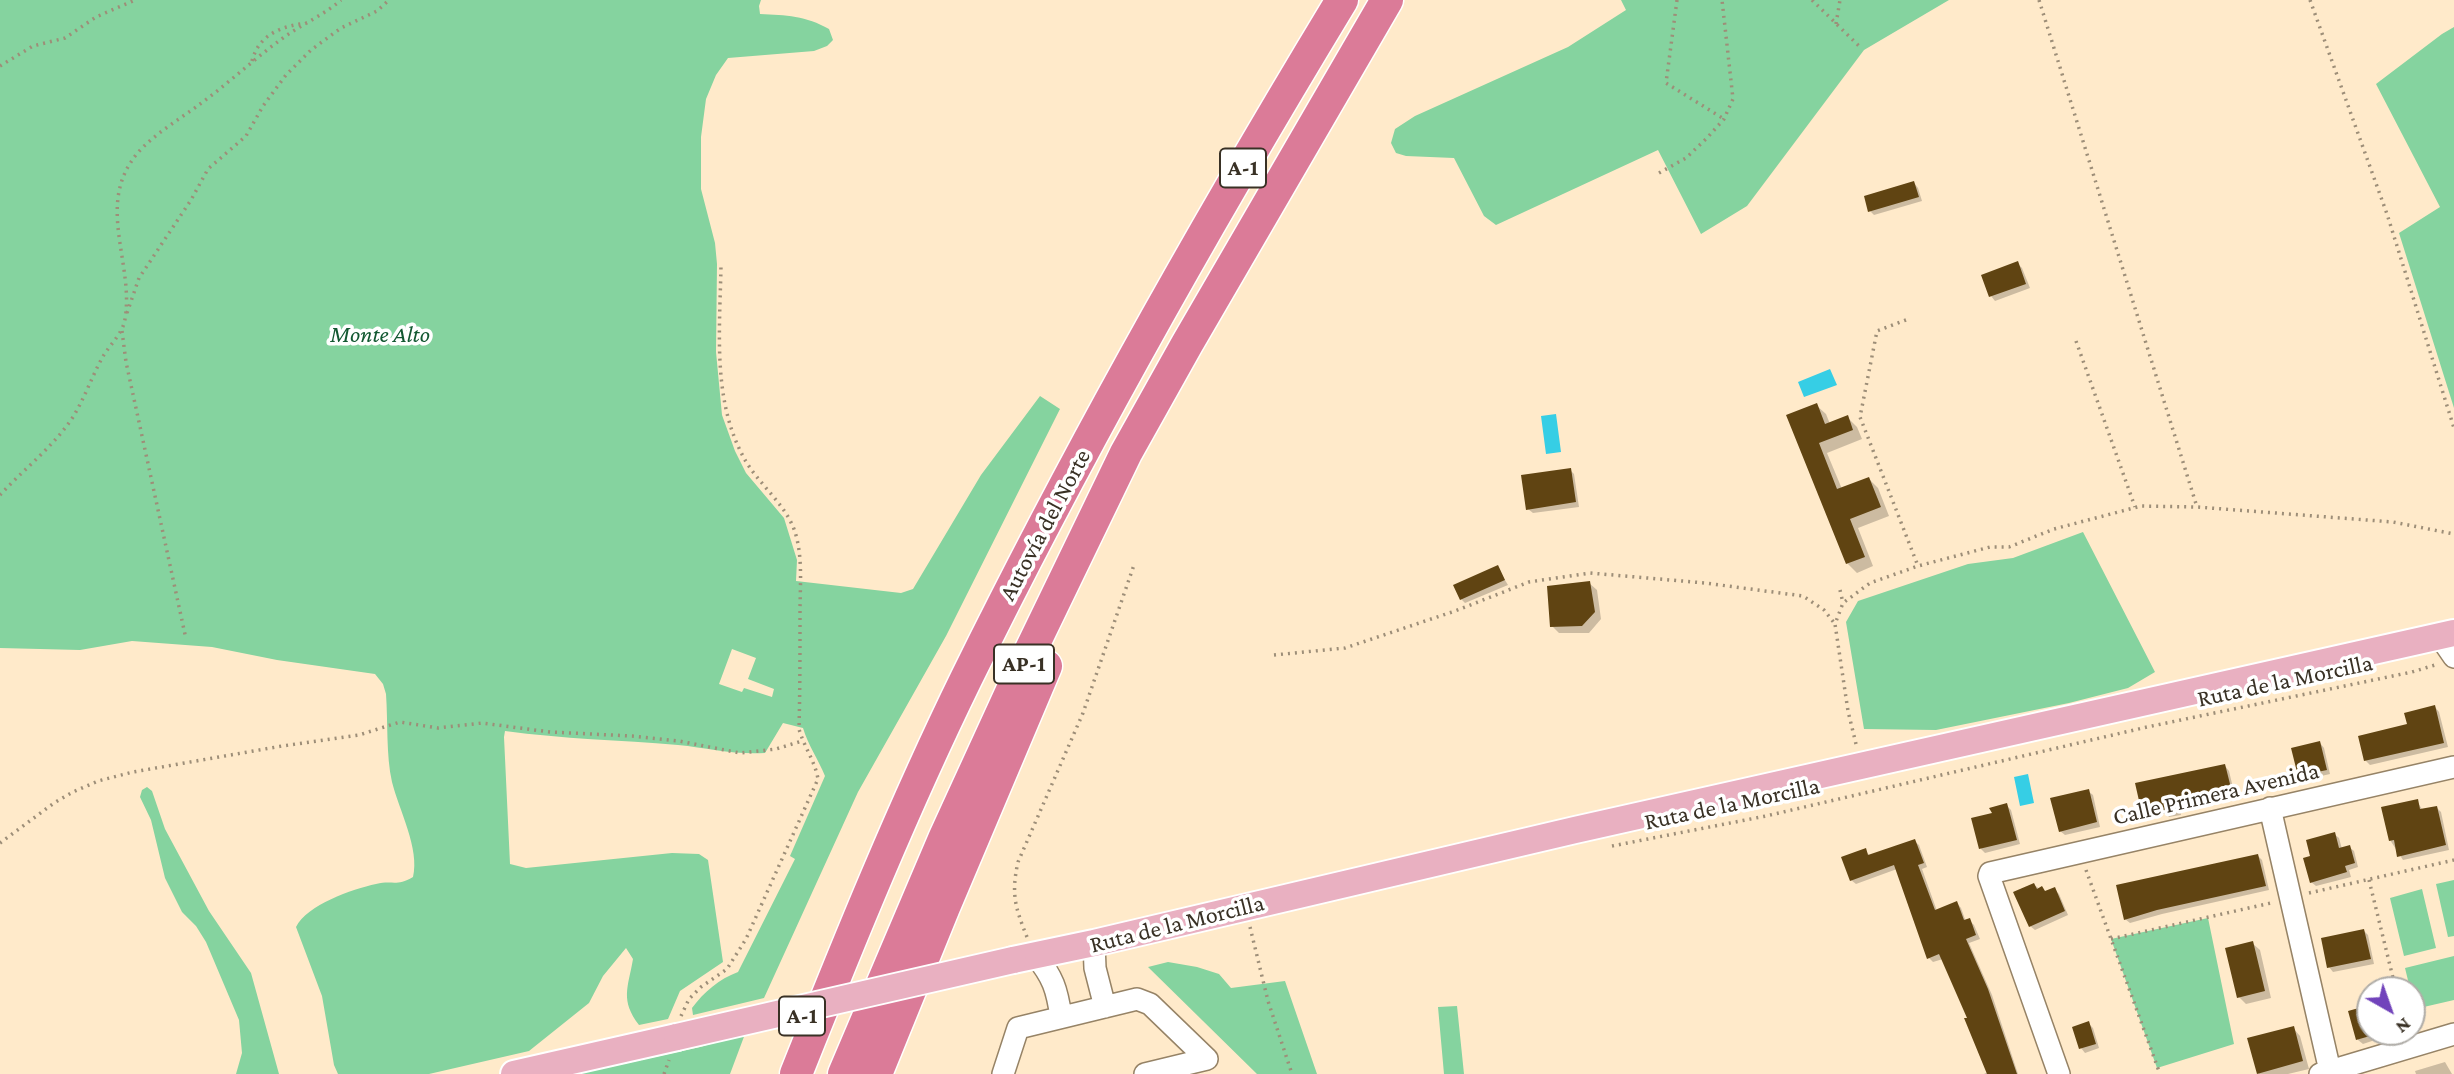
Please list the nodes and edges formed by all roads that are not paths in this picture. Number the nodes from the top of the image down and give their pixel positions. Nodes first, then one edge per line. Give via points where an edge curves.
1 (1342, 0) edge
2 (1387, 0) edge
3 (1231, 268) junction
4 (2445, 635) edge
5 (2449, 660) edge
6 (2454, 767) edge
7 (2270, 808) junction
8 (1094, 943) junction
9 (1024, 957) junction
10 (839, 964) junction
11 (1105, 1007) junction
12 (1062, 1017) junction
13 (2454, 1034) edge
14 (2325, 1072) edge
15 (514, 1074) edge
16 (776, 1074) edge
17 (796, 1074) edge
18 (844, 1074) edge
19 (876, 1074) edge
20 (1003, 1074) edge
21 (1145, 1074) edge
22 (2059, 1074) edge

1 - 10 highway, Autovía del Norte / A-1 via 1146,337 1034,543 960,693
2 - 3 highway, Autovía del Norte / A-1
3 - 18 highway, Autovía del Norte / AP-1 via 1126,453 1026,660 943,839
3 - 19 highway, A-1 via 1042,675
4 - 5 street
4 - 8 main road
6 - 7 street, Calle Primera Avenida
7 - 14 street
7 - 22 street, Calle Primera Avenida via 1990,873
8 - 9 main road
8 - 11 street
9 - 12 street via 1047,970
9 - 15 main road, bridge
10 - 16 highway, A-1 via 816,986
10 - 17 highway, Autovía del Norte
11 - 12 street
11 - 21 street via 1137,999 1150,1003 1207,1059
12 - 20 street via 1018,1028
13 - 14 street

